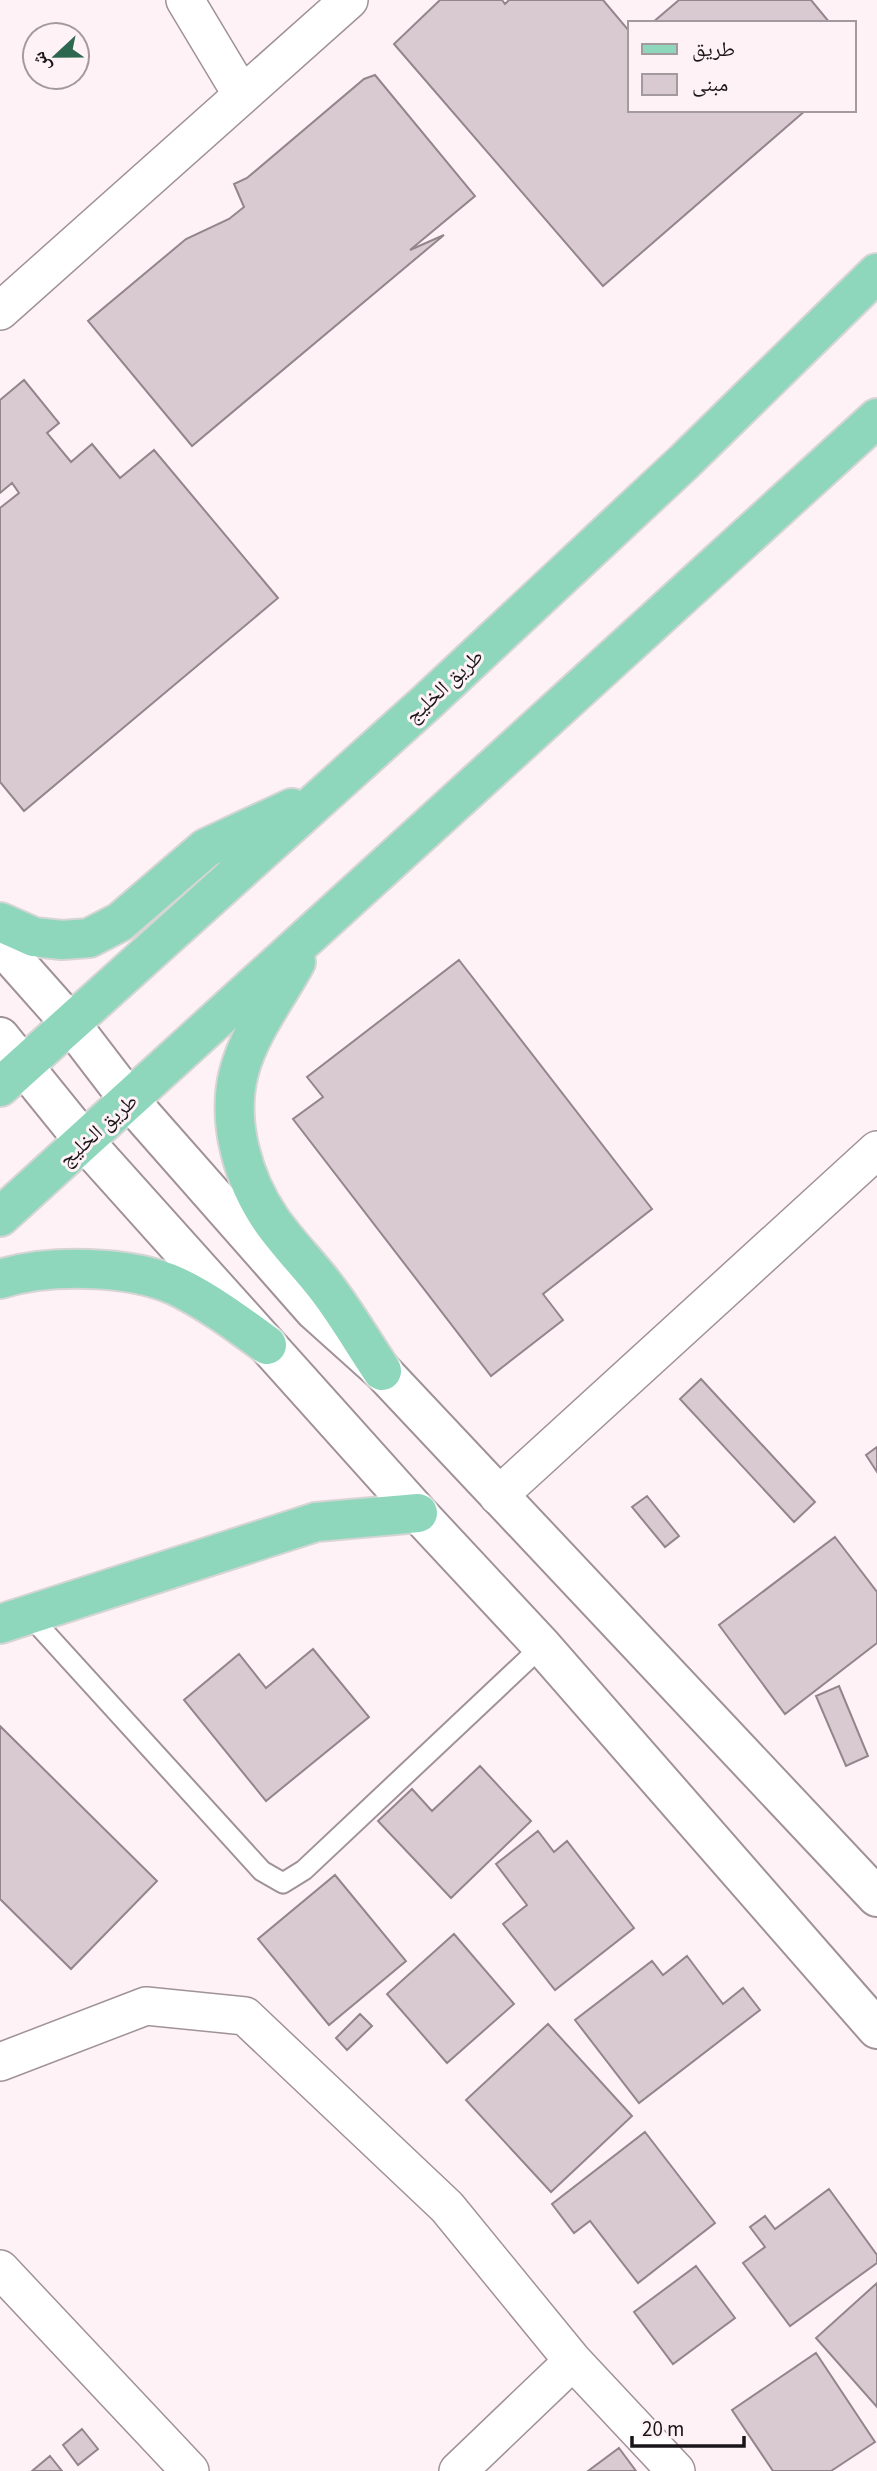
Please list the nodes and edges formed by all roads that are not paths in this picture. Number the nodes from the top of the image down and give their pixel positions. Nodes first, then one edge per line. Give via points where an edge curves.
1 (186, 0) edge
2 (349, 0) edge
3 (242, 95) junction
4 (877, 273) edge
5 (7, 292) edge
6 (877, 418) edge
7 (328, 791) junction
8 (0, 922) edge
9 (312, 933) junction
10 (0, 944) edge
11 (71, 1024) junction
12 (8, 1063) edge
13 (130, 1101) junction
14 (85, 1142) junction
15 (874, 1158) edge
16 (0, 1217) edge
17 (0, 1279) edge
18 (267, 1345) junction
19 (382, 1371) junction
20 (498, 1496) junction
21 (418, 1513) junction
22 (15, 1620) edge
23 (542, 1646) junction
24 (877, 1897) edge
25 (877, 2029) edge
26 (6, 2049) edge
27 (0, 2269) edge
28 (573, 2361) junction
29 (190, 2471) edge
30 (458, 2471) edge
31 (676, 2471) edge

1 - 3 street
2 - 3 street
3 - 5 street
4 - 7 main road, طريق الخليج via 684,462
6 - 9 main road, طريق الخليج
7 - 8 main road via 206,848 120,922 89,938 34,937
7 - 11 main road, طريق الخليج
9 - 13 main road, طريق الخليج
9 - 19 main road via 239,1072 238,1142 251,1186 271,1220 327,1287
10 - 11 street
11 - 12 main road, طريق الخليج
11 - 13 street
12 - 14 street
13 - 14 main road, طريق الخليج
13 - 19 street via 314,1310
14 - 16 main road, طريق الخليج
14 - 18 street
15 - 20 street
17 - 18 main road via 73,1268 122,1272 173,1285 215,1307
18 - 21 street
19 - 20 street
20 - 24 street
21 - 22 main road via 316,1522
21 - 23 street
22 - 23 lane via 262,1871 284,1884
23 - 25 street
26 - 28 street via 146,2006 245,2016 447,2207
27 - 29 street
28 - 30 street
28 - 31 street

